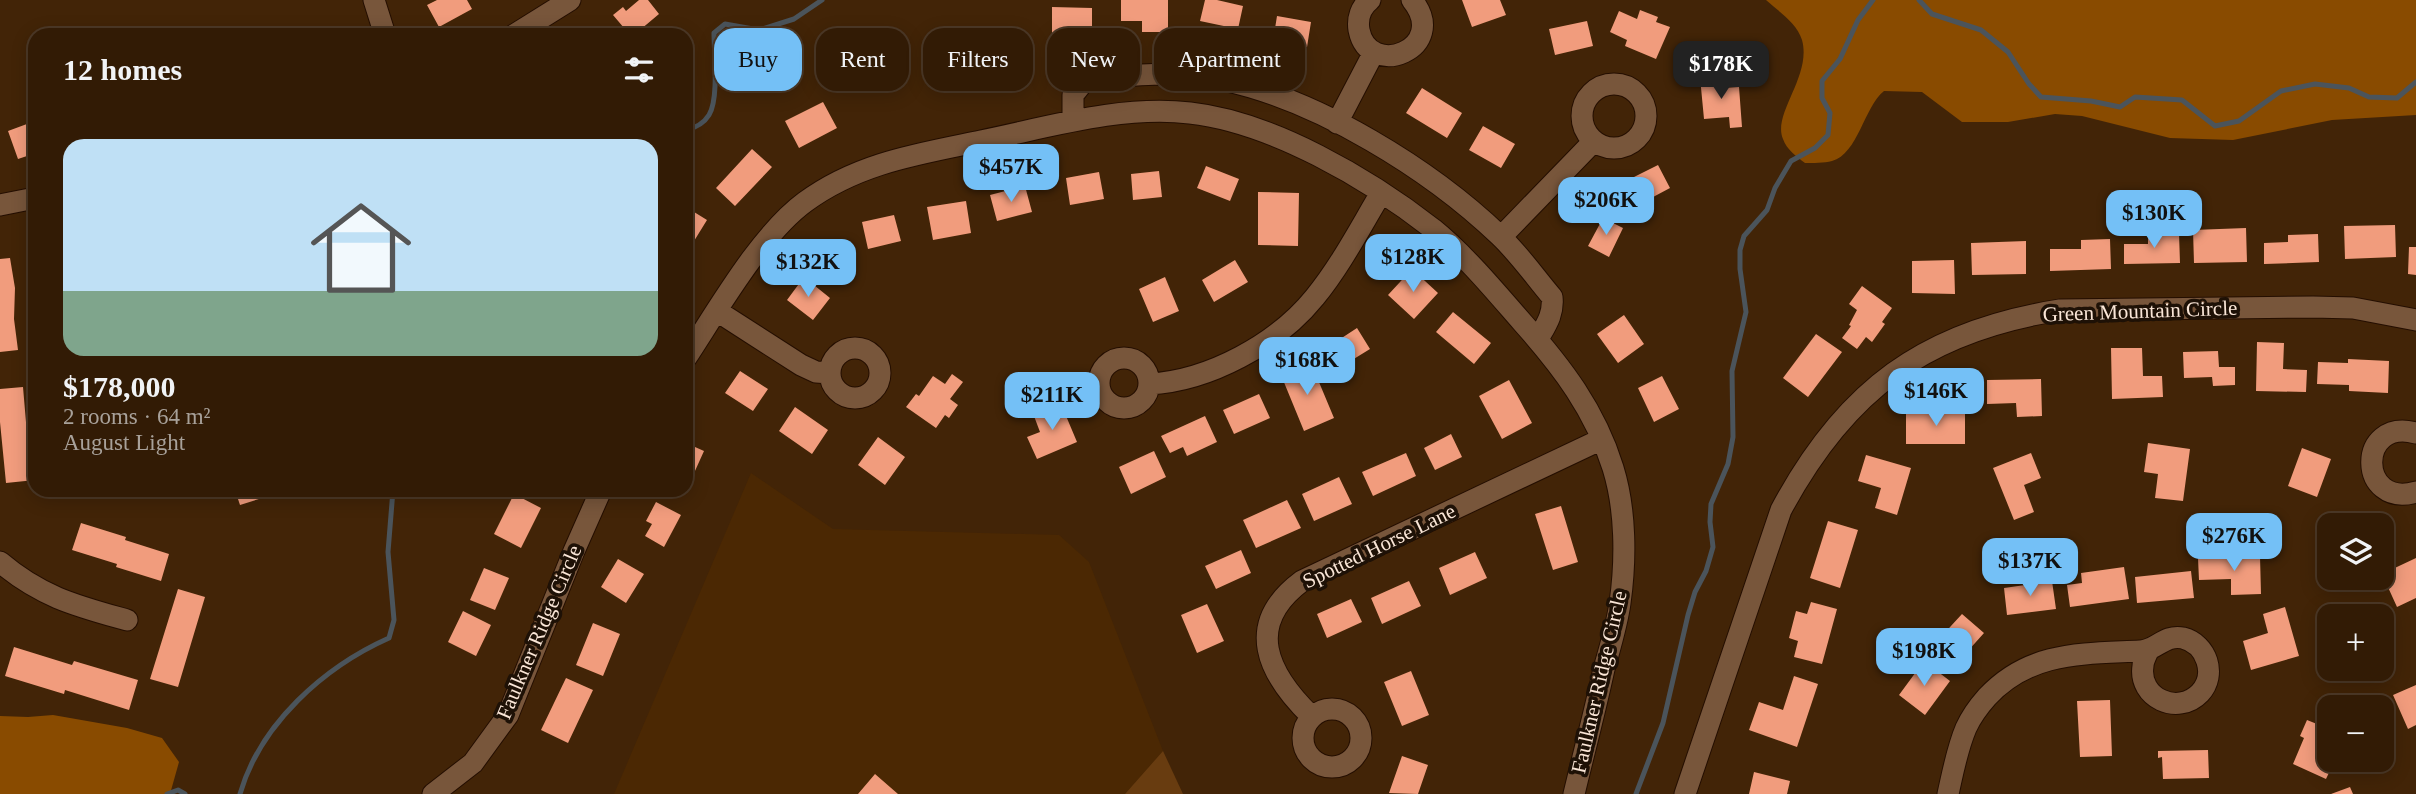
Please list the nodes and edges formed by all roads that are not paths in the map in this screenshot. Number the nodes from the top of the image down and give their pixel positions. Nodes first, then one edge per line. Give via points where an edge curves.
1 (374, 0) edge
2 (570, 0) edge
3 (1370, 0) edge
4 (1412, 0) edge
5 (383, 28) edge
6 (525, 28) edge
7 (1374, 52) junction
8 (1073, 121) junction
9 (1337, 123) junction
10 (1594, 141) dead end
11 (1381, 193) junction
12 (28, 199) edge
13 (0, 205) edge
14 (1501, 237) junction
15 (717, 311) junction
16 (2416, 320) edge
17 (1538, 340) junction
18 (693, 347) edge
19 (830, 373) dead end
20 (1149, 384) dead end
21 (2416, 432) edge
22 (1602, 439) junction
23 (2416, 492) edge
24 (598, 497) edge
25 (0, 562) edge
26 (127, 620) dead end
27 (2148, 651) dead end
28 (1311, 716) dead end
29 (433, 794) edge
30 (1574, 794) edge
31 (1685, 794) edge
32 (1948, 794) edge

1 - 5 street
2 - 6 street
3 - 7 street via 1359,14 1358,27 1362,40
4 - 7 street via 1422,19 1416,44 1405,53 1390,56
7 - 9 street
8 - 9 street via 1073,95 1084,80 1157,74 1234,83 1296,103
8 - 11 street, Faulkner Ridge Circle via 1160,111 1217,117 1279,136
8 - 15 street, Faulkner Ridge Circle via 907,156 862,170 831,186 776,228
9 - 14 street via 1401,159
10 - 14 street
11 - 17 street, Faulkner Ridge Circle via 1473,267
11 - 20 street via 1335,269 1290,322 1226,363 1188,379
12 - 13 street
14 - 17 street via 1552,297 1550,318
15 - 18 street, Faulkner Ridge Circle
15 - 19 street via 802,365
16 - 31 street, Green Mountain Circle via 2327,307 2060,310 1988,325 1952,338 1888,376 1836,426 1781,510
17 - 22 street, Faulkner Ridge Circle via 1584,400
21 - 23 street via 2389,433 2379,440 2371,462 2381,486 2402,495
22 - 28 street, Spotted Horse Lane via 1302,581 1286,593 1270,621 1269,659 1291,696
22 - 30 street, Faulkner Ridge Circle via 1619,498 1623,569 1620,606
24 - 29 street, Faulkner Ridge Circle via 508,715 472,763
25 - 26 street via 41,592
27 - 32 street via 2068,655 2043,661 2007,680 1967,725

